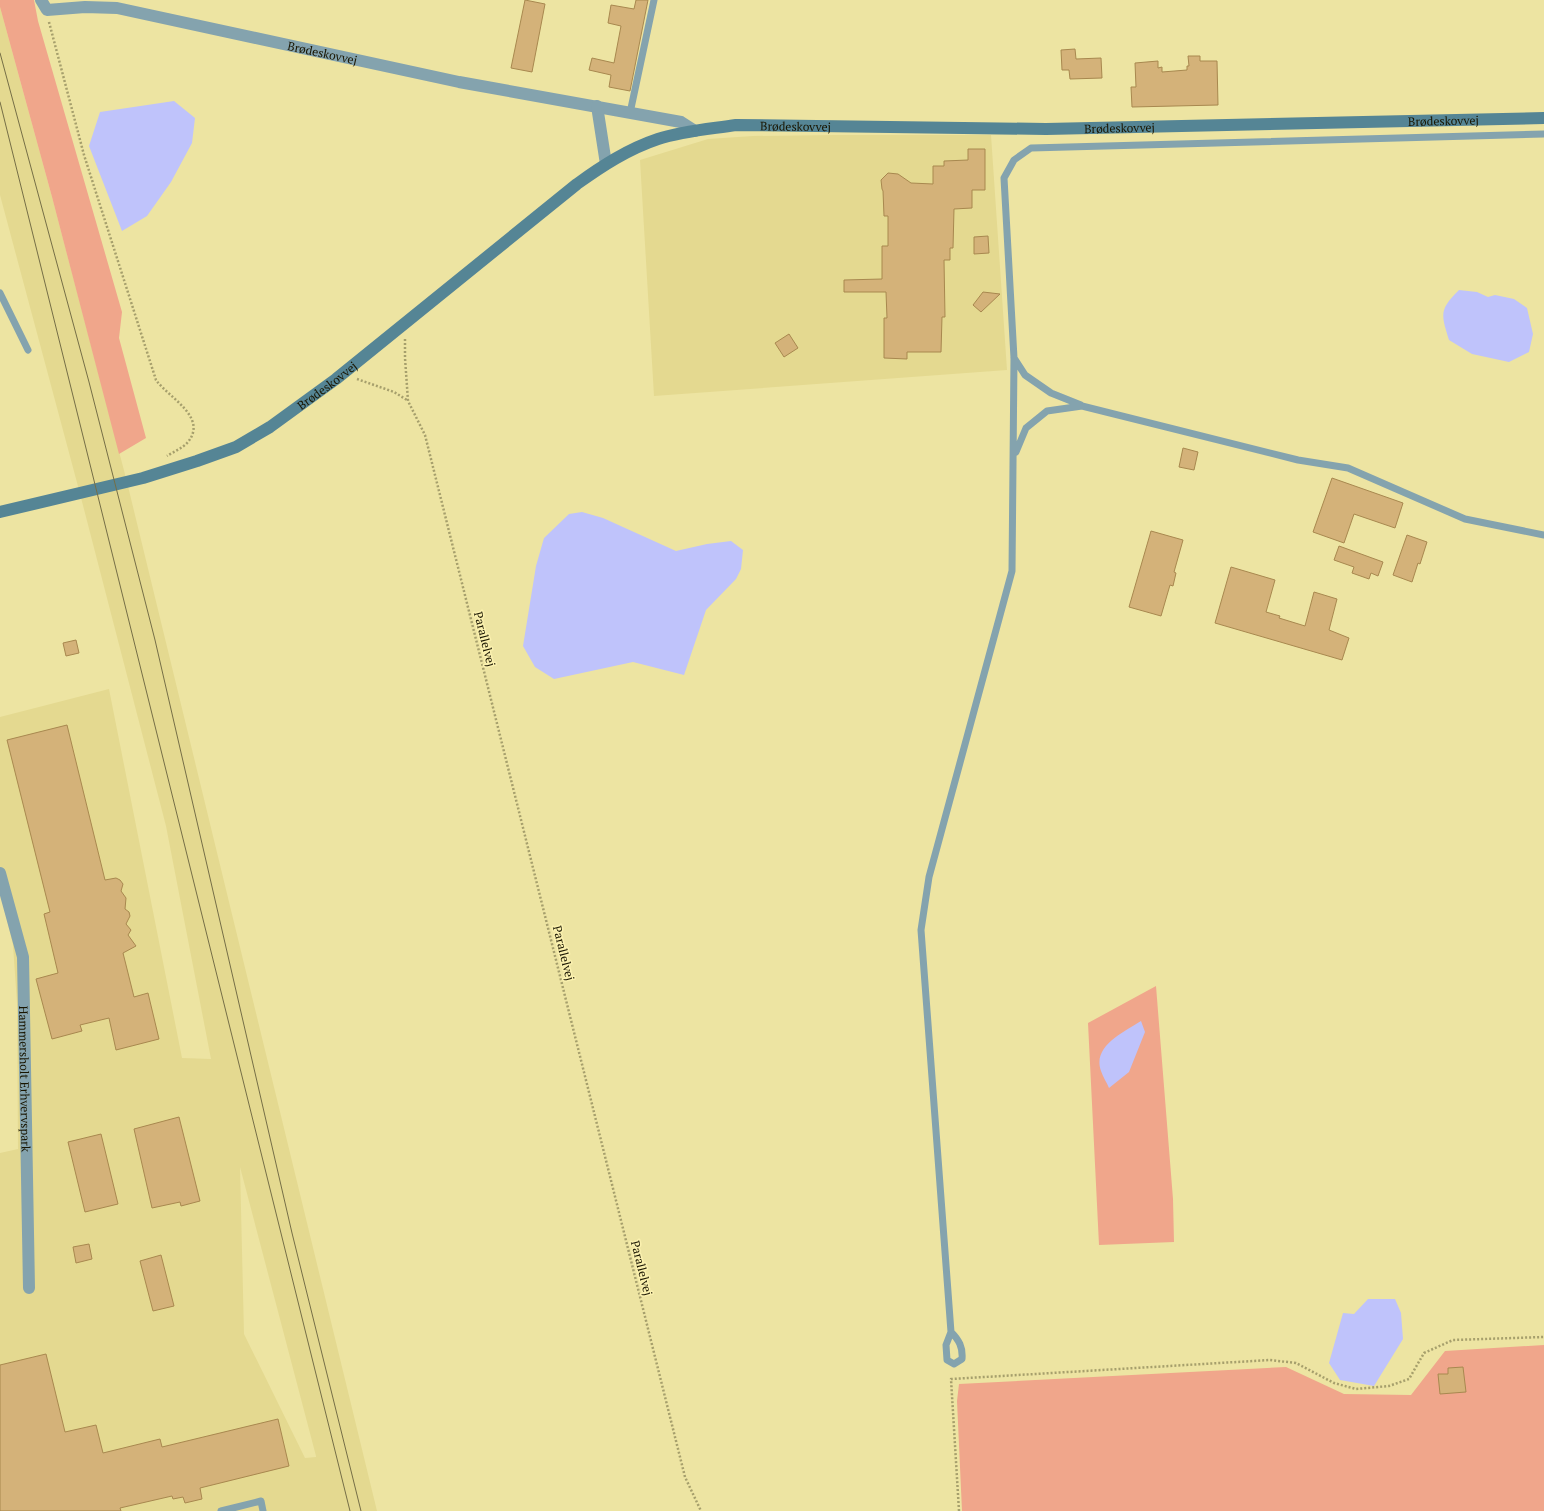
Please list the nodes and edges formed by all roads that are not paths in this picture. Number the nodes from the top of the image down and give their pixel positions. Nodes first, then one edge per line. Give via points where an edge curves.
1 (654, 0) edge
2 (44, 5) edge
3 (597, 106) junction
4 (630, 113) junction
5 (1544, 118) edge
6 (695, 131) junction
7 (1544, 134) edge
8 (606, 164) junction
9 (0, 293) edge
10 (28, 350) dead end
11 (1014, 358) junction
12 (1082, 406) junction
13 (1014, 456) junction
14 (0, 512) edge
15 (1544, 536) edge
16 (0, 873) edge
17 (29, 1288) dead end
18 (951, 1332) dead end
19 (221, 1511) edge
20 (263, 1511) edge

1 - 4 lane
2 - 3 street, Brødeskovvej via 117,8 459,82
3 - 4 street, Brødeskovvej
3 - 8 street
4 - 6 street, Brødeskovvej via 680,122
5 - 6 street, Brødeskovvej via 1046,129 736,125
6 - 8 street, Brødeskovvej via 658,139
7 - 11 lane via 1031,148 1014,160 1004,178
8 - 14 street, Brødeskovvej via 577,184 336,379 270,428 236,447 197,462 143,478
9 - 10 lane
11 - 12 lane via 1025,375 1050,393
11 - 13 lane
12 - 13 lane via 1047,411 1026,428
12 - 15 lane via 1298,460 1348,468 1465,519
13 - 18 lane via 1012,571 928,877 921,930
16 - 17 street, Hammersholt Erhvervspark via 23,957
19 - 20 lane via 261,1501

